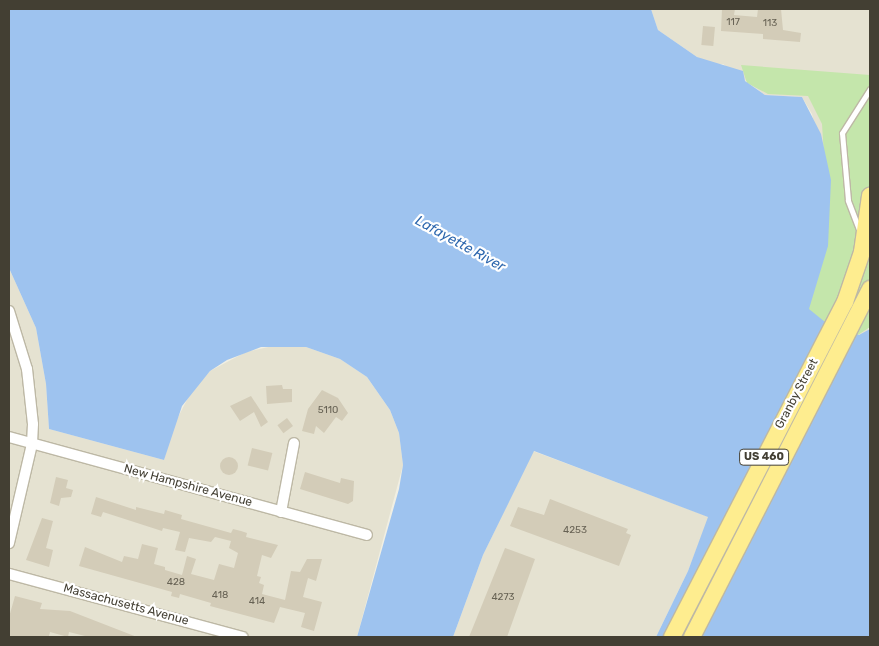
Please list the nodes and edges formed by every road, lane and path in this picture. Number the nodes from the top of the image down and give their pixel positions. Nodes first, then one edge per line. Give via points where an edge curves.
1 (870, 90) edge
2 (870, 196) edge
3 (864, 240) junction
4 (870, 289) edge
5 (9, 310) edge
6 (9, 437) edge
7 (294, 443) dead end
8 (32, 444) junction
9 (281, 512) junction
10 (367, 535) dead end
11 (9, 543) edge
12 (9, 574) edge
13 (243, 637) edge
14 (672, 637) edge
15 (692, 637) edge

1 - 3 lane via 842,133 848,200
2 - 3 main road, Granby Street / US 460
3 - 14 main road, Granby Street / US 460 via 855,275 820,352
4 - 15 main road, Granby Street / US 460
5 - 8 street via 27,369
6 - 8 street, New Hampshire Avenue
7 - 9 street
8 - 9 street, New Hampshire Avenue
8 - 11 street
9 - 10 street, New Hampshire Avenue
12 - 13 street, Massachusetts Avenue

